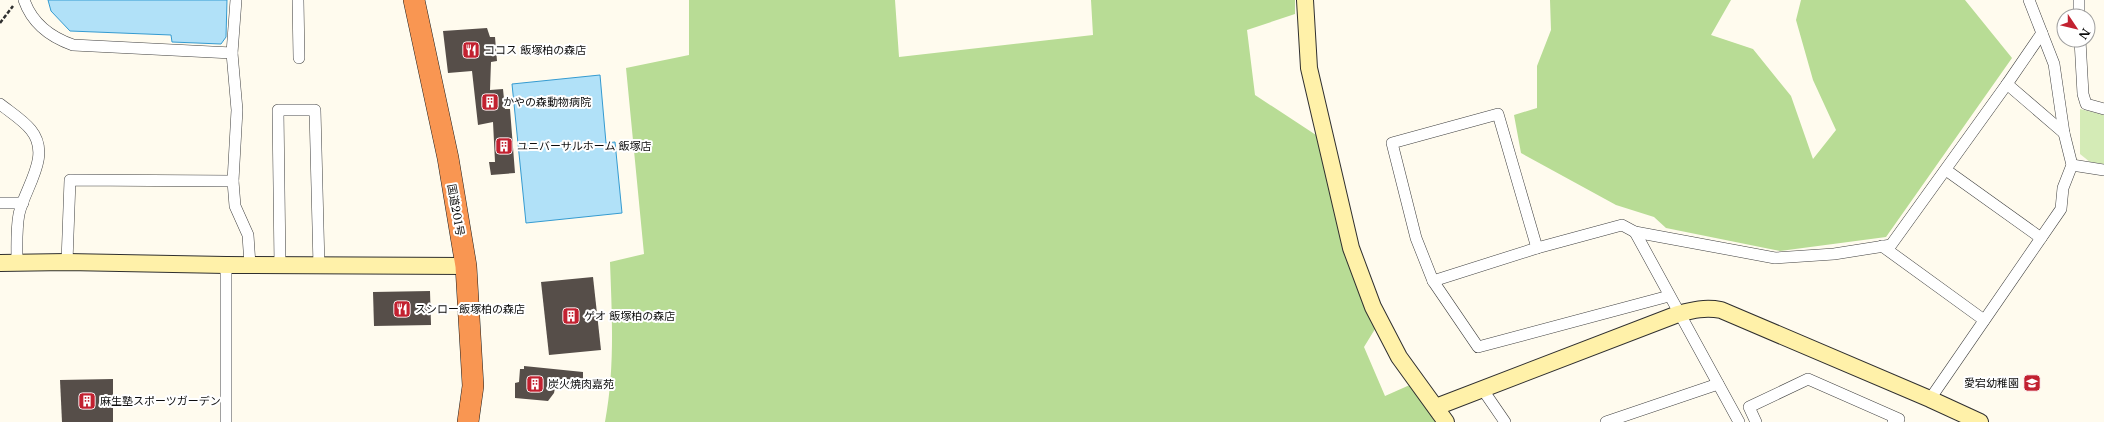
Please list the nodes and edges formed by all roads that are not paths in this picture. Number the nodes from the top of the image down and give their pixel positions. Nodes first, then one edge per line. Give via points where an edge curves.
1 (24, 0) edge
2 (236, 0) edge
3 (298, 0) edge
4 (414, 0) edge
5 (1305, 0) edge
6 (2029, 0) edge
7 (2042, 33) junction
8 (2080, 48) edge
9 (232, 53) junction
10 (298, 58) dead end
11 (2007, 84) junction
12 (0, 104) edge
13 (2104, 109) edge
14 (2064, 134) junction
15 (2072, 165) junction
16 (1946, 170) junction
17 (2104, 170) edge
18 (233, 181) junction
19 (0, 203) edge
20 (23, 203) junction
21 (1635, 232) junction
22 (2041, 238) junction
23 (1882, 246) junction
24 (1537, 248) junction
25 (67, 262) junction
26 (0, 263) edge
27 (17, 263) junction
28 (250, 265) junction
29 (280, 265) junction
30 (226, 266) junction
31 (318, 266) junction
32 (466, 266) junction
33 (1433, 281) junction
34 (1669, 296) junction
35 (1678, 314) junction
36 (1984, 320) junction
37 (1718, 384) junction
38 (1483, 390) junction
39 (1930, 399) junction
40 (1436, 407) junction
41 (226, 422) edge
42 (468, 422) edge
43 (1446, 422) edge
44 (1505, 422) edge
45 (1606, 422) edge
46 (1739, 422) edge
47 (1756, 422) edge
48 (1893, 422) edge
49 (1980, 422) edge

1 - 9 street via 37,23 61,41 73,44
2 - 9 street
3 - 10 street
4 - 32 highway, 国道201号 via 448,158
5 - 40 street via 1308,68 1351,248 1373,307 1399,357
6 - 7 street
7 - 11 street
7 - 14 street via 2054,64
8 - 13 street via 2086,104
9 - 18 street via 237,110
11 - 14 street
11 - 16 street
12 - 20 street via 30,129 36,138 38,164
14 - 15 street
15 - 17 street
15 - 22 street via 2063,188 2061,209
16 - 22 street
16 - 23 street via 1891,245
18 - 25 street via 70,180
18 - 28 street via 235,206 248,235
19 - 20 street
20 - 27 street via 17,226
21 - 23 street via 1775,258 1834,254
21 - 24 street via 1622,225
21 - 34 street
22 - 36 street
23 - 36 street
24 - 33 street
24 - 33 street via 1498,114 1392,143 1416,238
25 - 27 street
25 - 30 street
26 - 27 street
28 - 29 street
28 - 30 street
29 - 31 street
29 - 31 street via 278,110 315,110
30 - 41 street
31 - 32 street
32 - 42 highway, 国道201号 via 473,386
33 - 34 street via 1478,347
34 - 35 street
35 - 37 street
35 - 38 street
35 - 39 street via 1699,308 1721,310
36 - 39 street
37 - 45 street
37 - 46 street
38 - 40 street
38 - 44 street
39 - 49 street
40 - 43 street
47 - 48 street via 1749,407 1808,379 1899,419

